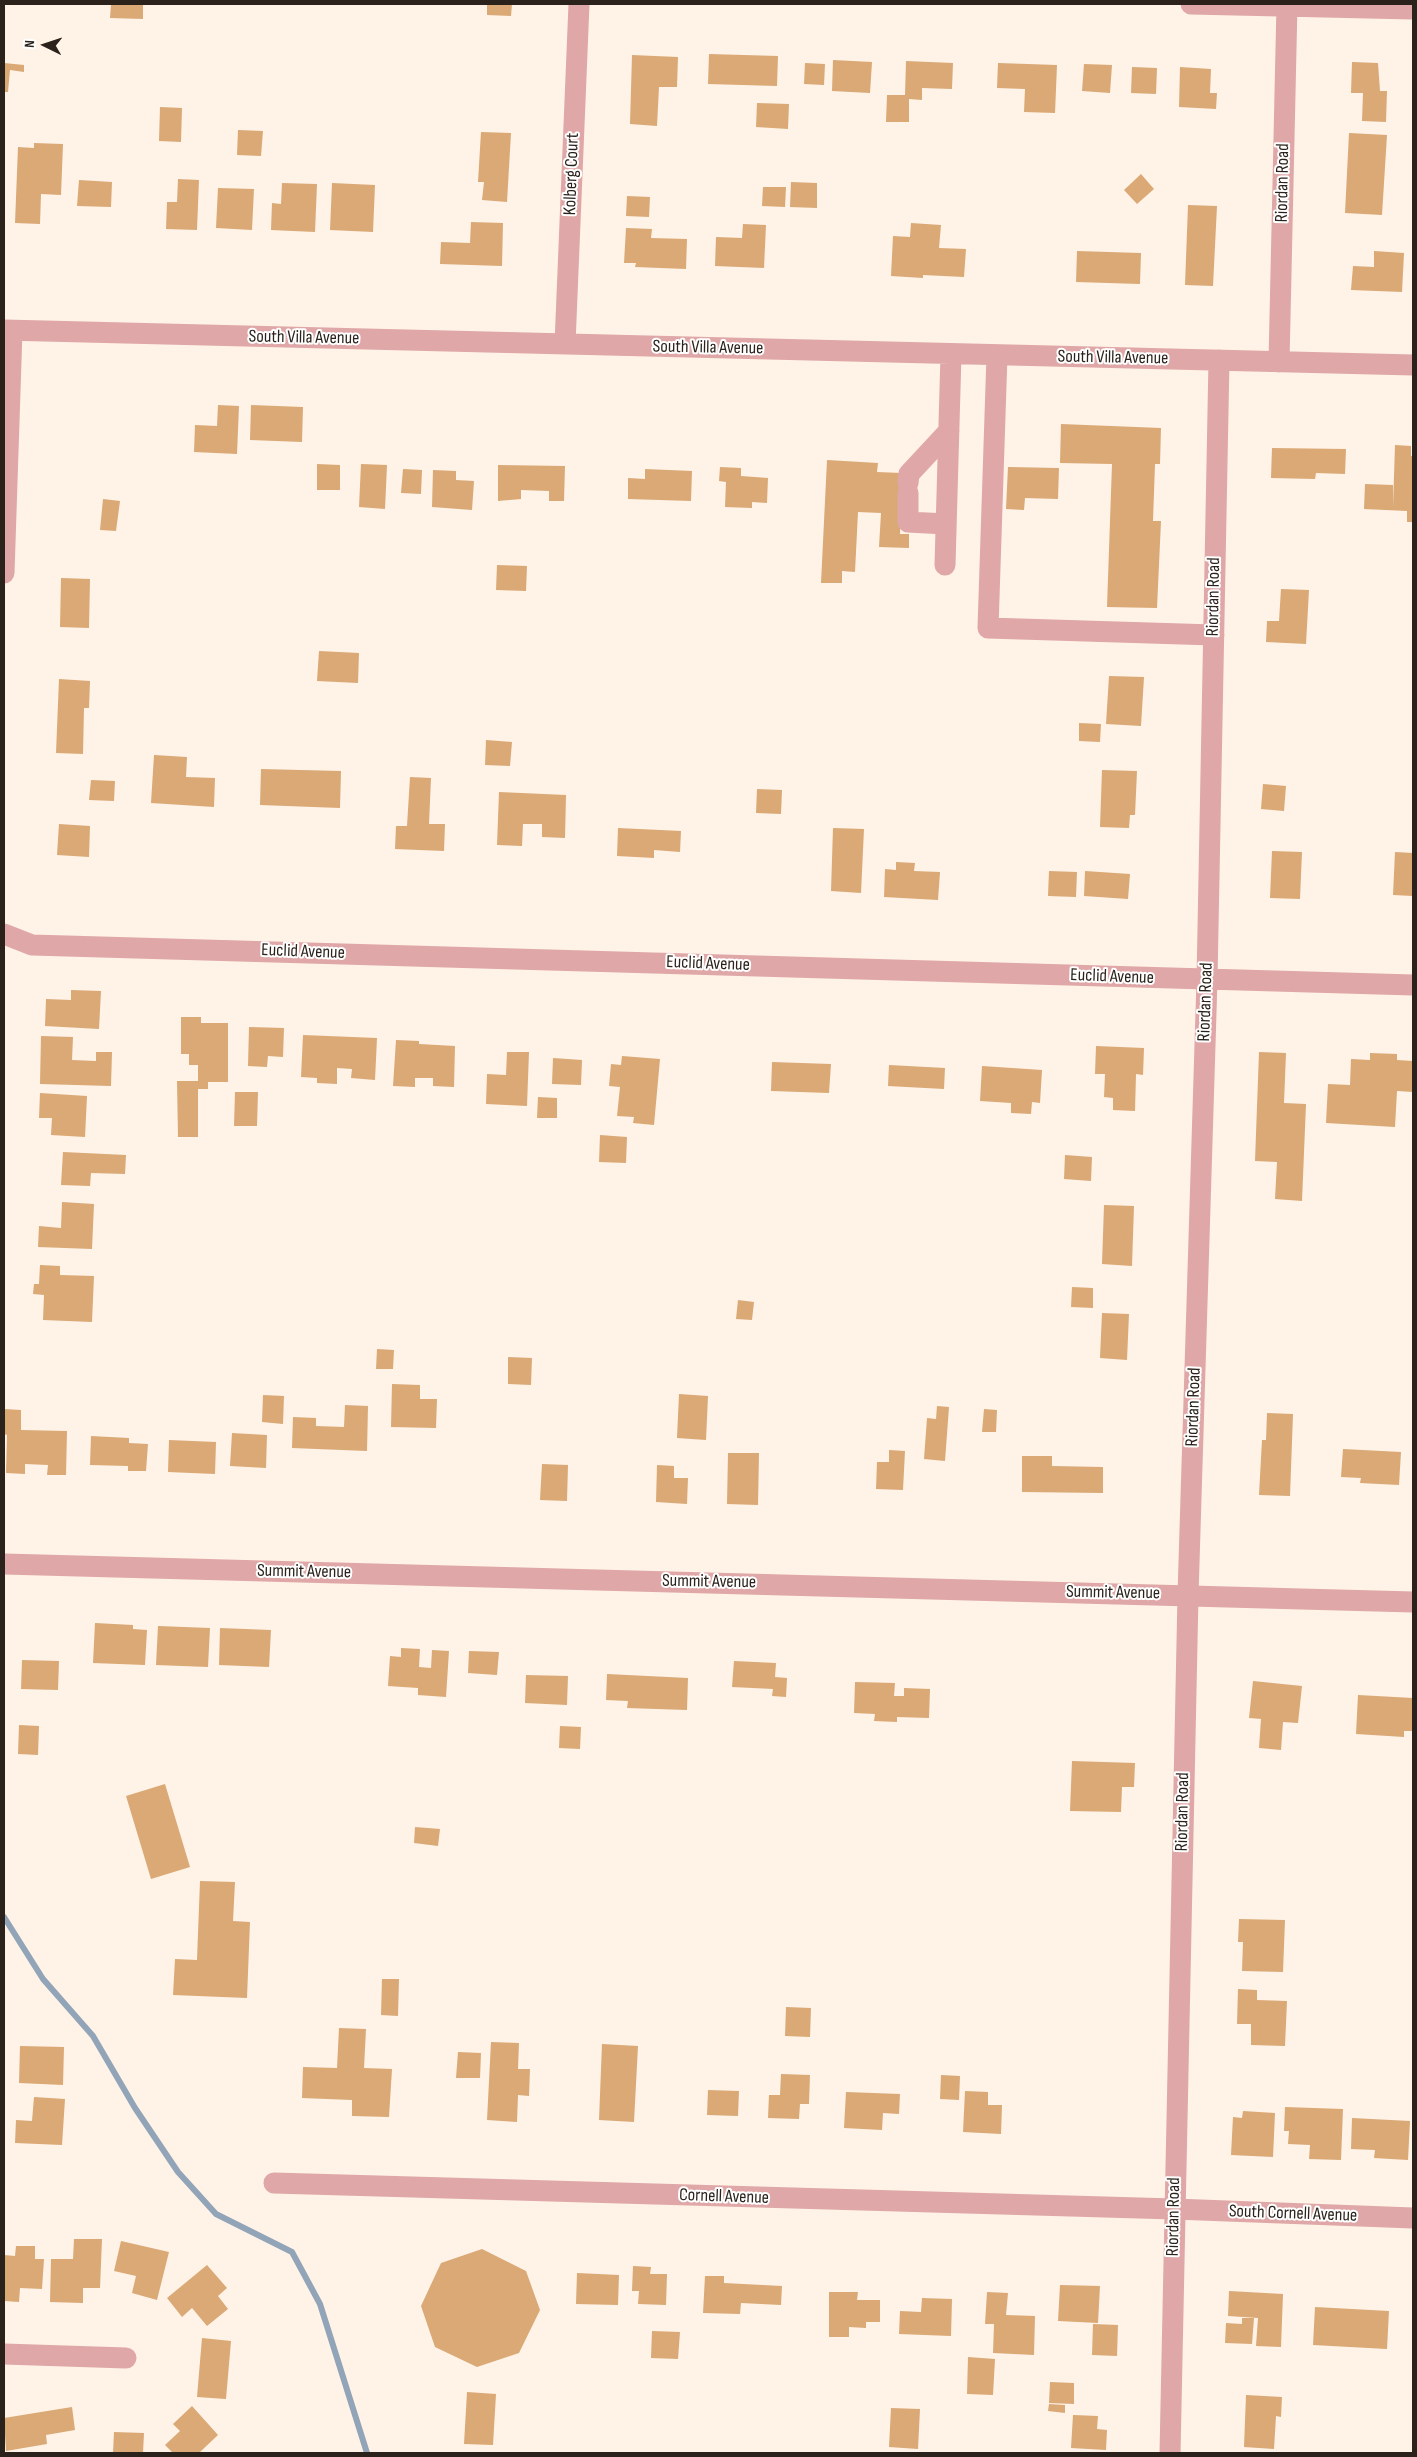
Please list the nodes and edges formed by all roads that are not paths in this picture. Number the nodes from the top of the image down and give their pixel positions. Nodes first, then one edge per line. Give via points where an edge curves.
1 (579, 4) edge
2 (1191, 4) edge
3 (1286, 5) edge
4 (1413, 9) edge
5 (8, 330) edge
6 (565, 344) junction
7 (951, 354) junction
8 (997, 355) junction
9 (1219, 360) junction
10 (1279, 362) junction
11 (1413, 365) edge
12 (949, 431) junction
13 (946, 524) junction
14 (945, 565) dead end
15 (4, 574) edge
16 (1214, 634) junction
17 (4, 934) edge
18 (1207, 980) junction
19 (1413, 985) edge
20 (4, 1564) edge
21 (1188, 1595) junction
22 (1413, 1602) edge
23 (274, 2183) dead end
24 (1174, 2209) junction
25 (1413, 2218) edge
26 (4, 2354) edge
27 (126, 2358) dead end
28 (1170, 2453) edge

1 - 6 street, Kolberg Court
2 - 3 street
3 - 4 street
3 - 10 street, Riordan Road
5 - 6 street, South Villa Avenue
5 - 15 street
6 - 7 street, South Villa Avenue
7 - 8 street, South Villa Avenue
7 - 12 street
8 - 9 street, South Villa Avenue
8 - 16 street via 988,628
9 - 10 street, South Villa Avenue
9 - 16 street, Riordan Road
10 - 11 street, South Villa Avenue
12 - 13 street
12 - 13 street via 909,474 908,488 908,522
13 - 14 street
16 - 18 street, Riordan Road
17 - 18 street, Euclid Avenue via 42,945
18 - 19 street, Euclid Avenue
18 - 21 street, Riordan Road
20 - 21 street, Summit Avenue
21 - 22 street, Summit Avenue
21 - 24 street, Riordan Road
23 - 24 street, Cornell Avenue
24 - 25 street, South Cornell Avenue
24 - 28 street, Riordan Road
26 - 27 street

